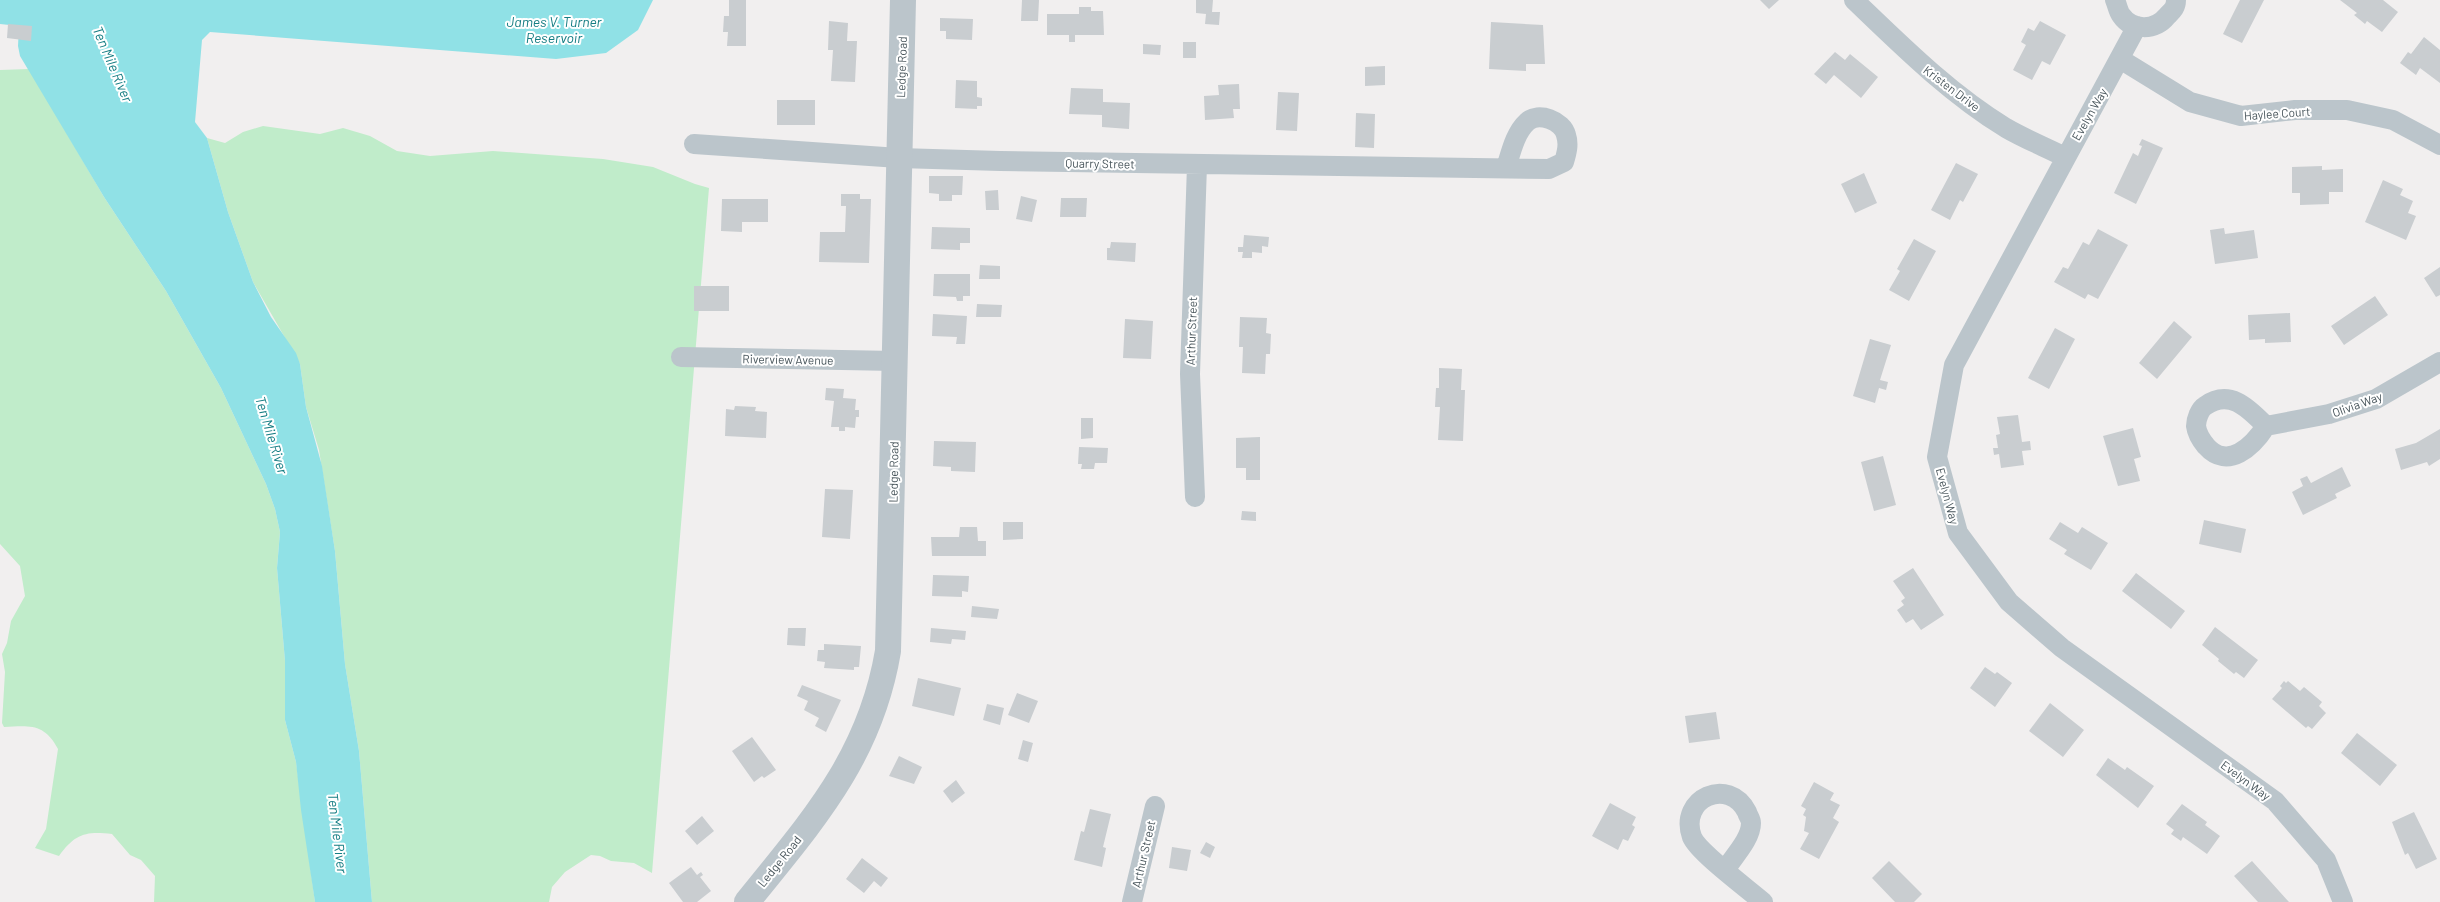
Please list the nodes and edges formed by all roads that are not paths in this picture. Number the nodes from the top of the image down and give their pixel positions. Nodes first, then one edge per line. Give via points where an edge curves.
1 (903, 0) edge
2 (1854, 0) edge
3 (2115, 0) edge
4 (2176, 0) edge
5 (2137, 26) junction
6 (2120, 59) junction
7 (694, 144) dead end
8 (2440, 146) edge
9 (2065, 157) junction
10 (899, 158) junction
11 (1197, 165) junction
12 (1506, 168) dead end
13 (681, 357) dead end
14 (895, 361) junction
15 (2440, 362) edge
16 (2266, 426) dead end
17 (1195, 497) dead end
18 (1155, 806) dead end
19 (1725, 870) dead end
20 (747, 902) edge
21 (1132, 902) edge
22 (1763, 902) edge
23 (2343, 902) edge

1 - 10 street, Ledge Road
2 - 9 street, Kristen Drive via 1920,64 1965,100 2008,129
3 - 5 street via 2121,15
4 - 5 street via 2176,6 2161,24 2149,28
5 - 6 street, Evelyn Way
6 - 8 street, Haylee Court via 2190,102 2241,116 2294,110 2347,110 2393,120
6 - 9 street, Evelyn Way
7 - 10 street, Quarry Street
9 - 23 street, Evelyn Way via 1954,365 1938,457 1958,533 2009,602 2062,648 2275,801 2326,860
10 - 11 street, Quarry Street
10 - 14 street, Ledge Road
11 - 12 street, Quarry Street
11 - 17 street, Arthur Street via 1190,374
13 - 14 street, Riverview Avenue
14 - 20 street, Ledge Road via 888,651 876,702 859,746 833,792
15 - 16 street, Olivia Way via 2376,399 2329,414
18 - 21 street, Arthur Street
19 - 22 street

